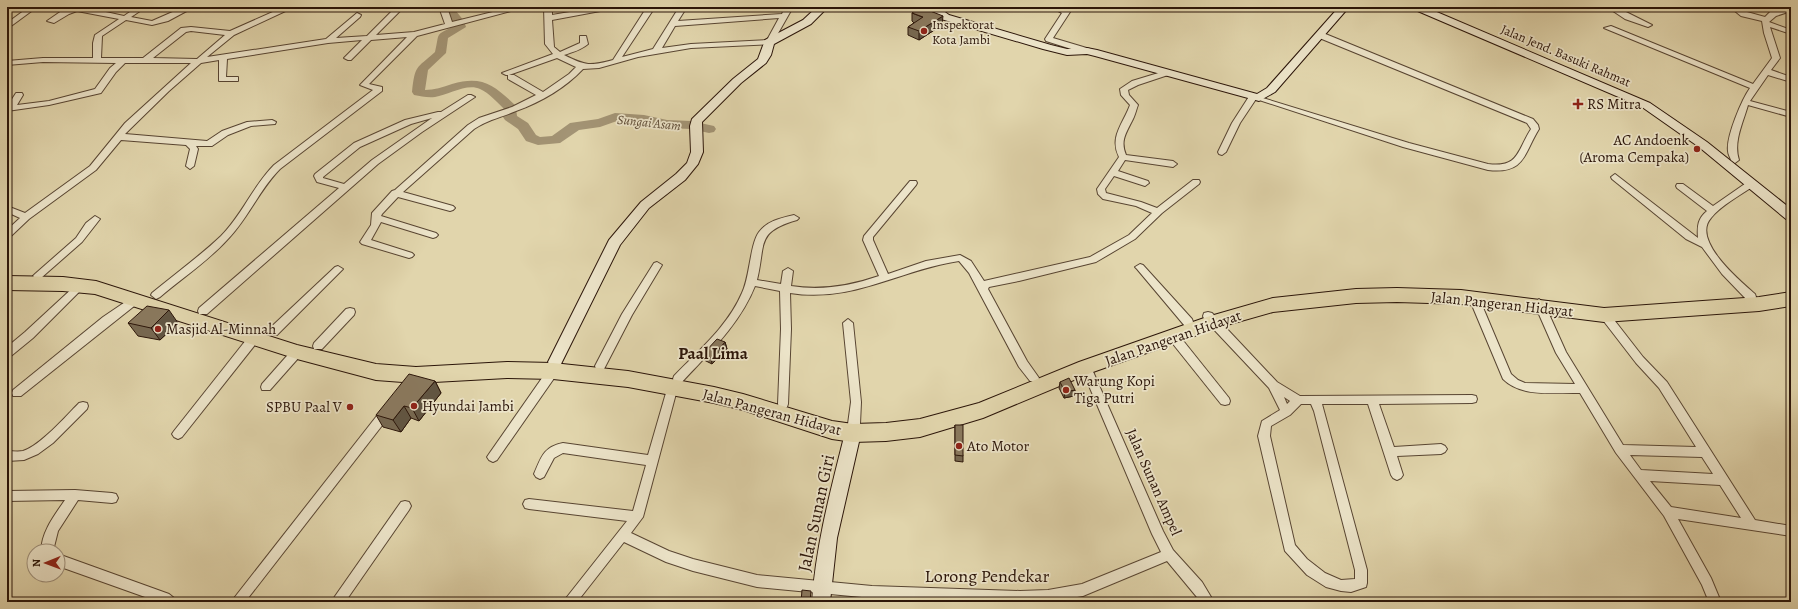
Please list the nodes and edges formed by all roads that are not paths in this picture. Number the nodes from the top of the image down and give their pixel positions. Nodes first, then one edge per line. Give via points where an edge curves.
1 (10, 7) edge
2 (33, 7) edge
3 (142, 7) edge
4 (190, 7) edge
5 (290, 7) edge
6 (328, 7) edge
7 (337, 7) edge
8 (400, 7) edge
9 (443, 7) edge
10 (522, 7) edge
11 (548, 7) edge
12 (611, 7) edge
13 (651, 7) edge
14 (678, 7) edge
15 (701, 7) edge
16 (789, 7) edge
17 (823, 7) edge
18 (1055, 7) edge
19 (1344, 7) edge
20 (1417, 7) edge
21 (1432, 7) edge
22 (1614, 7) edge
23 (1734, 7) edge
24 (78, 8) edge
25 (90, 8) edge
26 (683, 8) edge
27 (7, 9) edge
28 (1791, 9) edge
29 (936, 10) edge
30 (357, 15) dead end
31 (783, 16) junction
32 (7, 17) edge
33 (20, 17) junction
34 (125, 17) junction
35 (549, 18) junction
36 (51, 21) dead end
37 (1766, 21) junction
38 (673, 24) junction
39 (450, 25) junction
40 (1648, 25) dead end
41 (7, 27) edge
42 (1608, 28) dead end
43 (1791, 32) edge
44 (230, 33) junction
45 (414, 34) junction
46 (1320, 35) junction
47 (371, 36) junction
48 (584, 38) dead end
49 (328, 41) junction
50 (770, 41) junction
51 (656, 51) junction
52 (1086, 51) junction
53 (560, 56) junction
54 (223, 57) junction
55 (348, 58) dead end
56 (97, 59) junction
57 (124, 60) junction
58 (146, 60) junction
59 (198, 61) junction
60 (616, 61) junction
61 (7, 64) edge
62 (581, 66) junction
63 (1765, 71) junction
64 (1165, 73) junction
65 (1591, 77) junction
66 (235, 79) dead end
67 (1791, 80) edge
68 (1754, 87) junction
69 (19, 95) dead end
70 (543, 96) junction
71 (471, 97) dead end
72 (1256, 97) junction
73 (1745, 102) junction
74 (9, 109) edge
75 (447, 112) junction
76 (1791, 115) edge
77 (272, 122) dead end
78 (408, 122) junction
79 (419, 130) junction
80 (118, 137) junction
81 (189, 143) junction
82 (1222, 152) dead end
83 (1123, 157) junction
84 (1735, 160) junction
85 (1173, 164) dead end
86 (190, 166) dead end
87 (1112, 172) junction
88 (1615, 177) dead end
89 (1196, 182) dead end
90 (913, 183) dead end
91 (1145, 183) dead end
92 (1752, 183) junction
93 (1680, 186) dead end
94 (345, 187) junction
95 (395, 193) junction
96 (1791, 207) edge
97 (450, 208) dead end
98 (7, 209) edge
99 (1714, 211) junction
100 (1158, 212) junction
101 (1791, 216) edge
102 (26, 217) junction
103 (377, 218) junction
104 (794, 218) dead end
105 (95, 220) dead end
106 (7, 234) edge
107 (433, 235) dead end
108 (1703, 244) junction
109 (409, 255) dead end
110 (657, 265) dead end
111 (1140, 267) dead end
112 (338, 269) dead end
113 (788, 271) dead end
114 (38, 276) junction
115 (885, 278) junction
116 (8, 282) edge
117 (751, 282) junction
118 (80, 286) junction
119 (786, 288) junction
120 (983, 288) junction
121 (1791, 290) edge
122 (156, 295) junction
123 (1463, 295) junction
124 (1751, 298) junction
125 (1791, 299) edge
126 (134, 300) junction
127 (1539, 304) junction
128 (350, 312) dead end
129 (198, 315) junction
130 (1604, 315) junction
131 (1211, 319) junction
132 (1188, 322) junction
133 (848, 324) dead end
134 (273, 332) junction
135 (1173, 336) junction
136 (254, 338) junction
137 (318, 346) junction
138 (297, 352) junction
139 (7, 353) edge
140 (357, 362) junction
141 (1083, 363) junction
142 (554, 366) junction
143 (600, 366) junction
144 (1034, 378) junction
145 (675, 383) junction
146 (1273, 385) junction
147 (266, 387) dead end
148 (1583, 389) junction
149 (17, 394) dead end
150 (1372, 399) junction
151 (1472, 399) dead end
152 (1298, 400) junction
153 (1315, 400) junction
154 (1225, 401) dead end
155 (783, 404) junction
156 (393, 405) edge
157 (83, 406) dead end
158 (1286, 412) junction
159 (854, 429) junction
160 (178, 434) dead end
161 (1441, 449) dead end
162 (1620, 450) junction
163 (1390, 452) junction
164 (1706, 452) junction
165 (7, 456) edge
166 (493, 457) dead end
167 (653, 461) junction
168 (540, 474) dead end
169 (1397, 475) dead end
170 (1638, 475) junction
171 (1723, 480) junction
172 (75, 495) junction
173 (7, 496) edge
174 (112, 498) dead end
175 (529, 504) dead end
176 (405, 506) dead end
177 (1668, 512) junction
178 (637, 516) junction
179 (1751, 524) junction
180 (1791, 531) edge
181 (622, 535) junction
182 (48, 543) edge
183 (1169, 554) junction
184 (66, 563) edge
185 (821, 594) edge
186 (905, 598) edge
187 (963, 599) edge
188 (169, 602) edge
189 (237, 602) edge
190 (337, 602) edge
191 (569, 602) edge
192 (1208, 602) edge
193 (1715, 602) edge

1 - 27 street
2 - 33 street
3 - 34 street
4 - 34 street via 155,23
5 - 44 street
6 - 7 street
8 - 47 street
9 - 39 street
10 - 39 street
11 - 35 street
12 - 35 street
13 - 60 street
14 - 26 street
15 - 26 street
16 - 31 street
17 - 50 street via 807,22
18 - 52 street via 1066,12 1049,39
19 - 46 street
20 - 65 street, Jalan Jend. Basuki Rahmat
21 - 65 street, Jalan Jend. Basuki Rahmat
22 - 40 street via 1628,18
23 - 37 street via 1744,14
24 - 25 street
24 - 36 street
25 - 34 street
26 - 38 street
28 - 37 street via 1773,14
29 - 52 street via 945,17 1047,47 1067,52
30 - 49 street
31 - 38 street
31 - 50 street
32 - 33 street
33 - 41 street
34 - 56 street via 97,38
35 - 53 street via 549,44
37 - 43 street
37 - 63 street via 1776,58
38 - 51 street
39 - 45 street
42 - 68 street
44 - 58 street via 184,30
44 - 59 street
45 - 47 street
45 - 122 street via 364,85 379,89 277,167 266,178 224,238
46 - 72 street via 1271,90
46 - 72 street via 1530,121 1535,129 1518,161 1510,168 1501,170 1406,145
47 - 49 street
47 - 55 street
48 - 53 street via 584,44
49 - 54 street
50 - 51 street
50 - 142 street via 762,61 695,124 698,150 692,164 644,206 614,243
51 - 60 street
52 - 64 street
53 - 62 street
53 - 70 street via 509,75
54 - 59 street
54 - 66 street via 222,79
56 - 57 street
56 - 61 street via 42,60
57 - 58 street
57 - 74 street via 113,70 98,91 49,104
58 - 59 street
59 - 80 street
60 - 62 street via 599,66
62 - 70 street via 561,86
63 - 67 street
63 - 68 street
64 - 72 street
64 - 83 street via 1135,83 1124,90 1125,96 1134,105 1129,120 1119,136 1119,150
65 - 84 street, Jalan Jend. Basuki Rahmat via 1659,105 1693,126
65 - 92 street, Jalan Jend. Basuki Rahmat via 1646,105 1676,124
68 - 73 street
69 - 74 street
70 - 95 street via 515,110 482,120 471,127
71 - 75 street
72 - 82 street via 1236,123
73 - 76 street
73 - 84 street via 1733,140 1732,151
75 - 78 street
75 - 79 street
77 - 81 street via 250,124 225,133 209,144
78 - 79 street
78 - 94 street via 357,145 318,176 320,180
79 - 94 street
80 - 81 street
80 - 102 street via 93,168
81 - 86 street via 194,149
83 - 85 street
83 - 87 street
84 - 96 street, Jalan Jend. Basuki Rahmat
87 - 91 street
87 - 100 street via 1101,189 1102,194
88 - 108 street via 1689,236
89 - 100 street
90 - 115 street via 869,236 868,240
92 - 99 street
92 - 101 street, Jalan Jend. Basuki Rahmat
93 - 99 street
94 - 129 street
95 - 97 street
95 - 103 street via 379,210
98 - 102 street
99 - 108 street via 1705,218 1700,230
100 - 120 street via 1132,237 1093,260 986,284
102 - 106 street
103 - 107 street
103 - 109 street via 376,225 365,242
104 - 117 street via 779,221 763,232
105 - 114 street via 79,240
108 - 124 street
110 - 143 street via 627,314
111 - 132 street
112 - 134 street
113 - 119 street
114 - 116 highway, Jalan Pangeran Hidayat
114 - 122 highway, Jalan Pangeran Hidayat via 108,281
115 - 119 street via 824,292
115 - 120 street via 914,268 960,258 965,260
116 - 118 highway, Jalan Pangeran Hidayat
117 - 119 street
117 - 145 street via 729,321
118 - 126 highway, Jalan Pangeran Hidayat via 96,288
118 - 139 street
119 - 155 street
120 - 144 street via 1023,364
121 - 124 highway, Jalan Pangeran Hidayat
122 - 129 highway, Jalan Pangeran Hidayat
123 - 127 highway, Jalan Pangeran Hidayat
123 - 131 highway, Jalan Pangeran Hidayat via 1432,292 1303,301
123 - 148 street via 1507,376 1514,384 1524,387
124 - 127 highway, Jalan Pangeran Hidayat via 1642,306
125 - 130 highway, Jalan Pangeran Hidayat via 1759,304
126 - 129 highway, Jalan Pangeran Hidayat
126 - 149 street
127 - 130 highway, Jalan Pangeran Hidayat
127 - 148 street via 1561,353
128 - 137 street
129 - 134 highway, Jalan Pangeran Hidayat
129 - 136 highway, Jalan Pangeran Hidayat
130 - 164 street via 1633,353 1663,385
131 - 132 highway, Jalan Pangeran Hidayat
131 - 135 highway, Jalan Pangeran Hidayat
131 - 146 street
132 - 141 highway, Jalan Pangeran Hidayat
133 - 159 street via 856,402
134 - 137 highway, Jalan Pangeran Hidayat
135 - 141 highway, Jalan Pangeran Hidayat
135 - 154 street
136 - 138 highway, Jalan Pangeran Hidayat
136 - 160 street
137 - 140 highway, Jalan Pangeran Hidayat
138 - 140 highway, Jalan Pangeran Hidayat
138 - 147 street
140 - 142 highway, Jalan Pangeran Hidayat via 407,375
141 - 144 highway, Jalan Pangeran Hidayat
141 - 159 highway, Jalan Pangeran Hidayat via 983,410 920,428 886,432
141 - 183 street, Jalan Sunan Ampel
142 - 143 highway, Jalan Pangeran Hidayat
142 - 145 highway, Jalan Pangeran Hidayat via 628,379
142 - 166 street
143 - 145 highway, Jalan Pangeran Hidayat
144 - 159 highway, Jalan Pangeran Hidayat via 974,402 916,419
145 - 155 highway, Jalan Pangeran Hidayat via 719,386
145 - 159 highway, Jalan Pangeran Hidayat via 832,430
145 - 167 street
146 - 152 street
146 - 158 street
148 - 162 street
150 - 151 street
150 - 153 street
150 - 163 street
152 - 153 street
152 - 158 street
153 - 158 street via 1361,570 1361,583 1354,586 1344,587 1323,578 1307,568 1289,548 1264,436 1266,424
155 - 159 highway, Jalan Pangeran Hidayat
156 - 189 street
157 - 165 street via 32,451 25,455
159 - 185 street, Jalan Sunan Giri via 827,542
161 - 163 street
162 - 164 street
162 - 170 street
163 - 169 street
164 - 171 street
167 - 168 street via 558,448 553,450
167 - 178 street
170 - 171 street
170 - 177 street
171 - 179 street
172 - 173 street
172 - 174 street
172 - 182 street via 54,528
175 - 178 street
176 - 190 street
177 - 179 street
177 - 193 street via 1707,582
178 - 181 street
179 - 180 street
181 - 185 street, Lorong Pendekar via 666,556 708,569 757,581 794,585
181 - 191 street
183 - 187 street, Lorong Pendekar via 1103,583 1067,593
183 - 192 street, Jalan Sunan Ampel
184 - 188 street
185 - 186 street, Lorong Pendekar via 872,592
186 - 187 street, Lorong Pendekar

